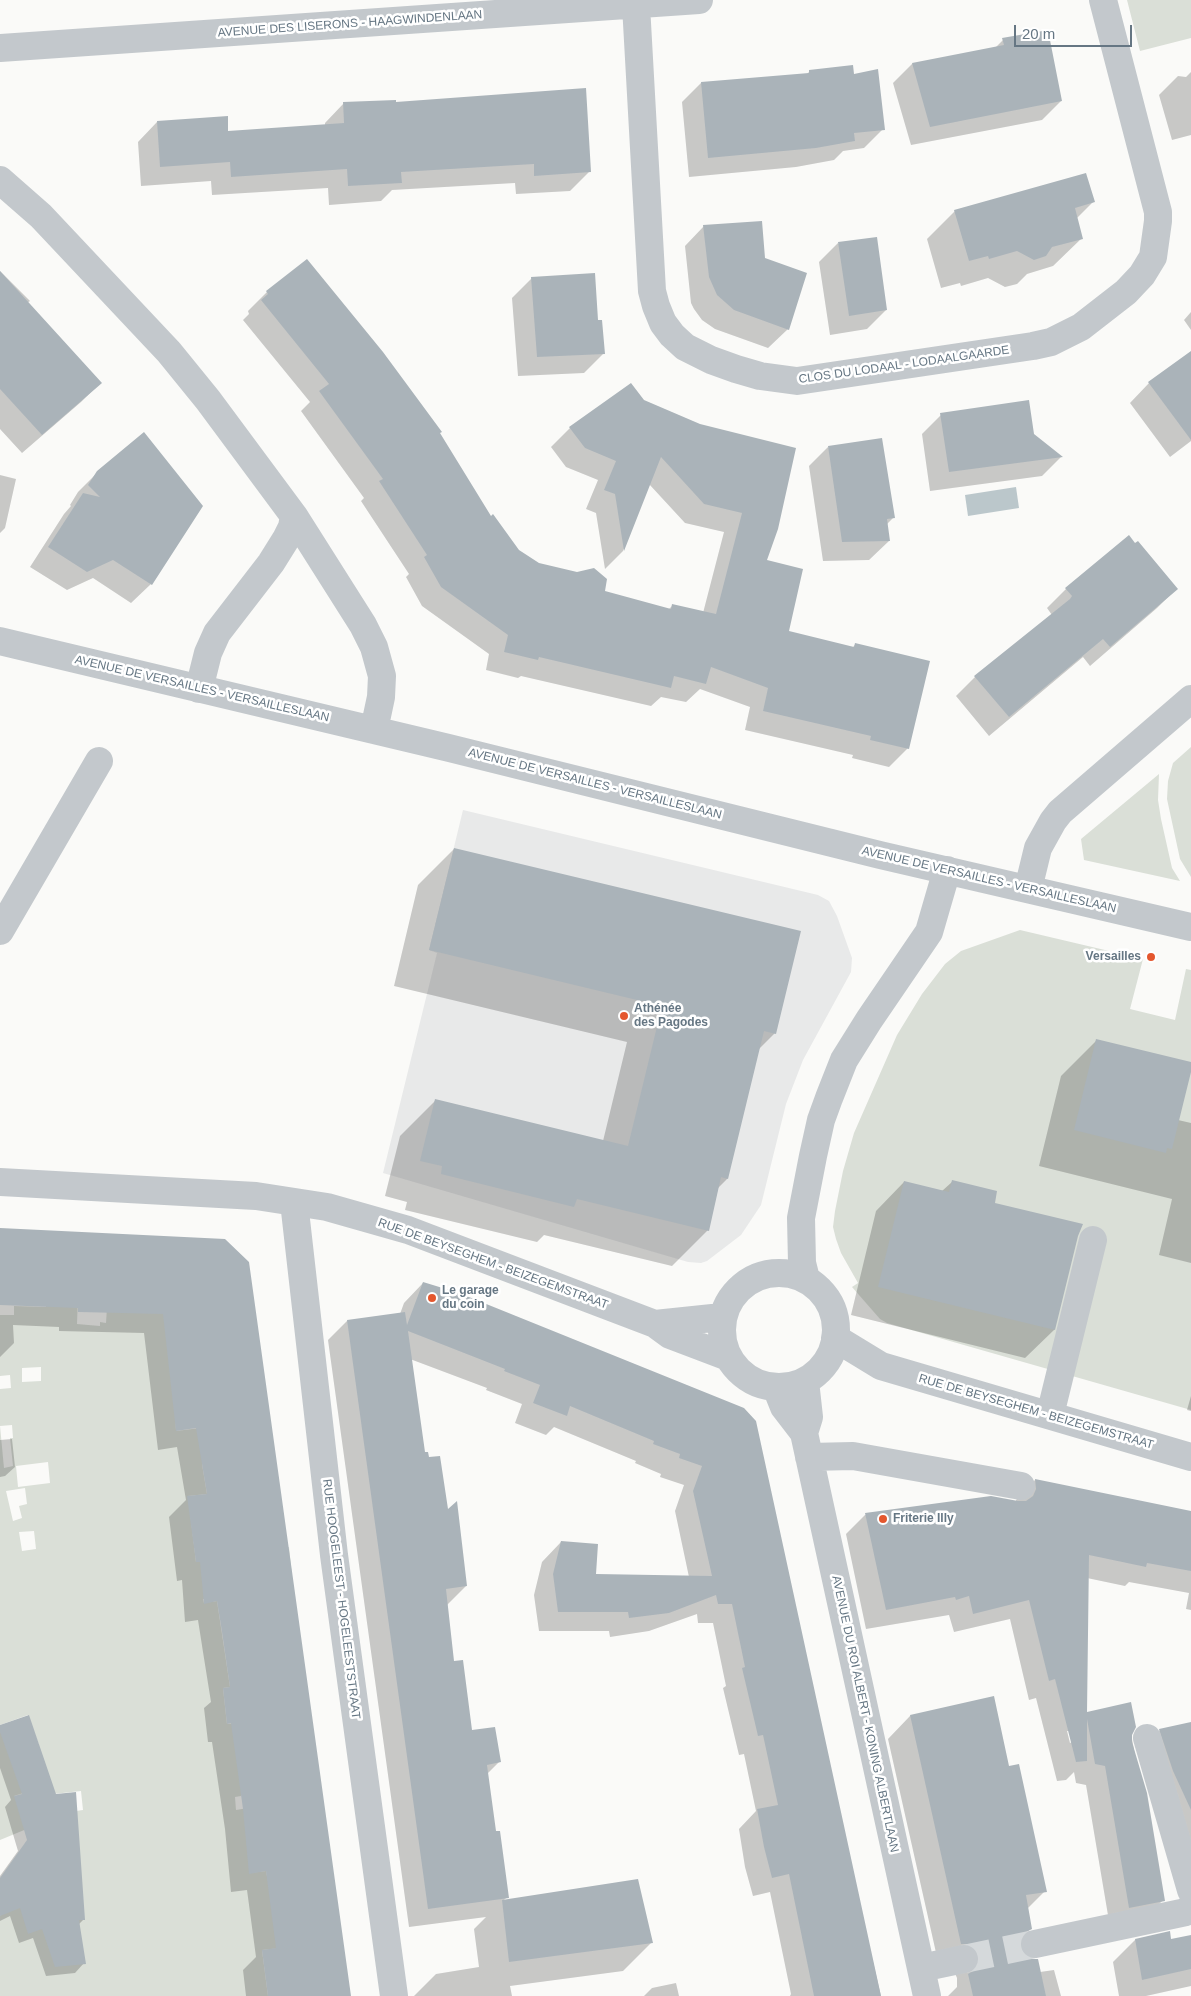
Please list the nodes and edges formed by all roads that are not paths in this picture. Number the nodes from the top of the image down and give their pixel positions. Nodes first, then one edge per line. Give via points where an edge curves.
1 (699, 0) edge
2 (1103, 0) edge
3 (636, 5) junction
4 (0, 48) edge
5 (0, 180) edge
6 (294, 516) junction
7 (0, 641) edge
8 (199, 689) junction
9 (1191, 700) edge
10 (374, 730) junction
11 (100, 761) dead end
12 (948, 870) junction
13 (1028, 889) junction
14 (1191, 927) edge
15 (0, 931) edge
16 (0, 1182) edge
17 (294, 1202) junction
18 (801, 1218) junction
19 (1094, 1240) dead end
20 (764, 1274) junction
21 (806, 1279) junction
22 (722, 1317) junction
23 (655, 1324) junction
24 (836, 1338) junction
25 (728, 1357) junction
26 (826, 1363) junction
27 (881, 1366) junction
28 (805, 1381) junction
29 (776, 1388) junction
30 (1050, 1415) junction
31 (806, 1445) junction
32 (1191, 1457) edge
33 (1021, 1486) dead end
34 (1147, 1738) dead end
35 (1191, 1890) edge
36 (1191, 1907) edge
37 (1035, 1944) tunnel mouth
38 (964, 1958) tunnel mouth
39 (921, 1968) junction
40 (394, 1996) edge
41 (927, 1996) edge

1 - 3 street, AVENUE DES LISERONS - HAAGWINDENLAAN
2 - 3 street, CLOS DU LODAAL - LODAALGAARDE via 1158,212 1153,257 1142,275 1126,292 1081,327 1051,342 797,381 760,376 694,351 672,334 656,306 652,290
3 - 4 street, AVENUE DES LISERONS - HAAGWINDENLAAN
5 - 6 street via 41,216 169,352
6 - 8 street via 292,527 271,563 217,633
6 - 10 street via 374,647 382,676
7 - 8 street, AVENUE DE VERSAILLES - VERSAILLESLAAN
8 - 10 street, AVENUE DE VERSAILLES - VERSAILLESLAAN
9 - 13 street via 1052,821 1038,848
10 - 12 street, AVENUE DE VERSAILLES - VERSAILLESLAAN
11 - 15 street
12 - 13 street, AVENUE DE VERSAILLES - VERSAILLESLAAN
12 - 18 street via 929,932 869,1020 837,1076 822,1120
13 - 14 street, AVENUE DE VERSAILLES - VERSAILLESLAAN
16 - 17 street, RUE DE BEYSEGHEM - BEIZEGEMSTRAAT via 202,1192
17 - 23 street, RUE DE BEYSEGHEM - BEIZEGEMSTRAAT via 408,1230
17 - 40 street, RUE HOOGELEEST - HOGELEESTSTRAAT via 334,1555
18 - 20 street via 781,1254
18 - 21 street via 802,1263
19 - 30 street
20 - 21 street, RUE DE BEYSEGHEM - BEIZEGEMSTRAAT via 793,1274
20 - 22 street, RUE DE BEYSEGHEM - BEIZEGEMSTRAAT via 737,1290
21 - 24 street via 818,1288 833,1311
22 - 23 street, RUE DE BEYSEGHEM - BEIZEGEMSTRAAT
22 - 25 street, RUE DE BEYSEGHEM - BEIZEGEMSTRAAT via 721,1331
23 - 25 street, RUE DE BEYSEGHEM - BEIZEGEMSTRAAT via 670,1335
24 - 26 street
24 - 27 street, RUE DE BEYSEGHEM - BEIZEGEMSTRAAT
25 - 29 street, RUE DE BEYSEGHEM - BEIZEGEMSTRAAT via 740,1372 757,1383
26 - 27 street, RUE DE BEYSEGHEM - BEIZEGEMSTRAAT via 864,1368
26 - 28 street
27 - 30 street, RUE DE BEYSEGHEM - BEIZEGEMSTRAAT
28 - 29 street
28 - 31 street, AVENUE DU ROI ALBERT - KONING ALBERTLAAN via 809,1417
29 - 31 street, AVENUE DU ROI ALBERT - KONING ALBERTLAAN
30 - 32 street, RUE DE BEYSEGHEM - BEIZEGEMSTRAAT
31 - 33 street
31 - 39 street, AVENUE DU ROI ALBERT - KONING ALBERTLAAN
34 - 35 street
36 - 37 street via 1186,1912
38 - 39 street
39 - 41 street, AVENUE DU ROI ALBERT - KONING ALBERTLAAN

